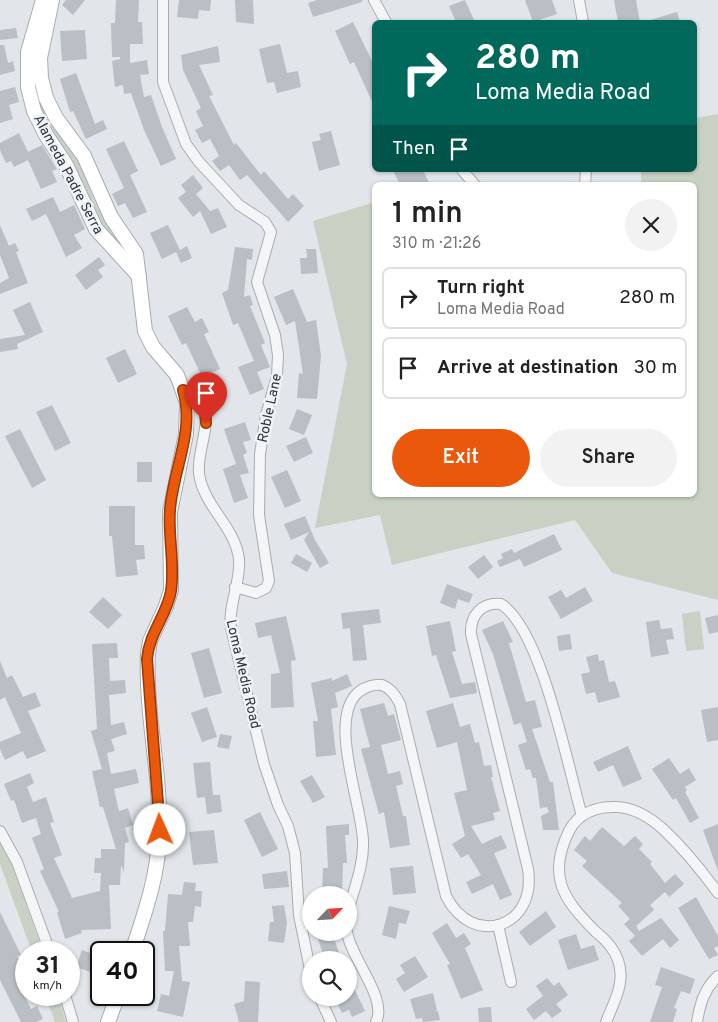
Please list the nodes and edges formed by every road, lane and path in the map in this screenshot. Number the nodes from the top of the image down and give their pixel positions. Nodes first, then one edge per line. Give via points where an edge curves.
1 (43, 0) edge
2 (52, 0) edge
3 (162, 0) edge
4 (374, 0) edge
5 (579, 0) edge
6 (385, 20) edge
7 (583, 20) edge
8 (464, 172) edge
9 (472, 182) edge
10 (140, 276) junction
11 (183, 390) junction
12 (235, 587) junction
13 (582, 816) junction
14 (0, 831) edge
15 (355, 886) edge
16 (718, 893) edge
17 (498, 925) junction
18 (46, 941) edge
19 (135, 941) edge
20 (349, 941) edge
21 (306, 951) edge
22 (718, 976) edge
23 (511, 982) dead end
24 (68, 1006) edge
25 (114, 1006) edge
26 (324, 1006) edge
27 (73, 1022) edge
28 (108, 1022) edge
29 (331, 1022) edge
30 (376, 1022) edge
31 (606, 1022) edge
32 (697, 1022) edge

1 - 10 street, Alameda Padre Serra via 30,41 27,63 34,111 68,168 96,229
2 - 10 street, Alameda Padre Serra via 40,58 46,98 56,118 84,156 111,217 134,249
3 - 12 street, Roble Lane via 163,82 186,144 236,201 265,222 271,232 256,282 275,335 278,356 277,376 260,454 260,526 269,581 266,588 256,593
4 - 6 street
5 - 7 street
8 - 9 street
10 - 11 street, Alameda Padre Serra via 145,331 154,348 176,374
11 - 12 street, Loma Media Road via 194,393 206,409 199,457 200,480 237,550 239,569
11 - 19 street, Alameda Padre Serra via 187,425 170,512 171,590 150,641 147,659 160,816 158,851 152,887
12 - 21 street, Loma Media Road via 230,610 231,628 264,764 295,853 299,915
13 - 16 street via 608,806 644,815 673,839
13 - 17 street via 554,708 536,656 511,611 501,604 485,606 474,617 471,634 530,881 524,905 510,919
13 - 31 street via 573,824 564,843 559,879 576,911 608,943 618,960 621,970 619,990
14 - 18 street via 17,862
15 - 17 street via 364,843 346,744 347,712 358,692 369,686 382,685 392,691 400,704 446,896 456,912 467,920 480,925
17 - 23 street
20 - 30 street via 376,998 379,1013
22 - 32 street via 706,989
24 - 27 street
25 - 28 street
26 - 29 street

